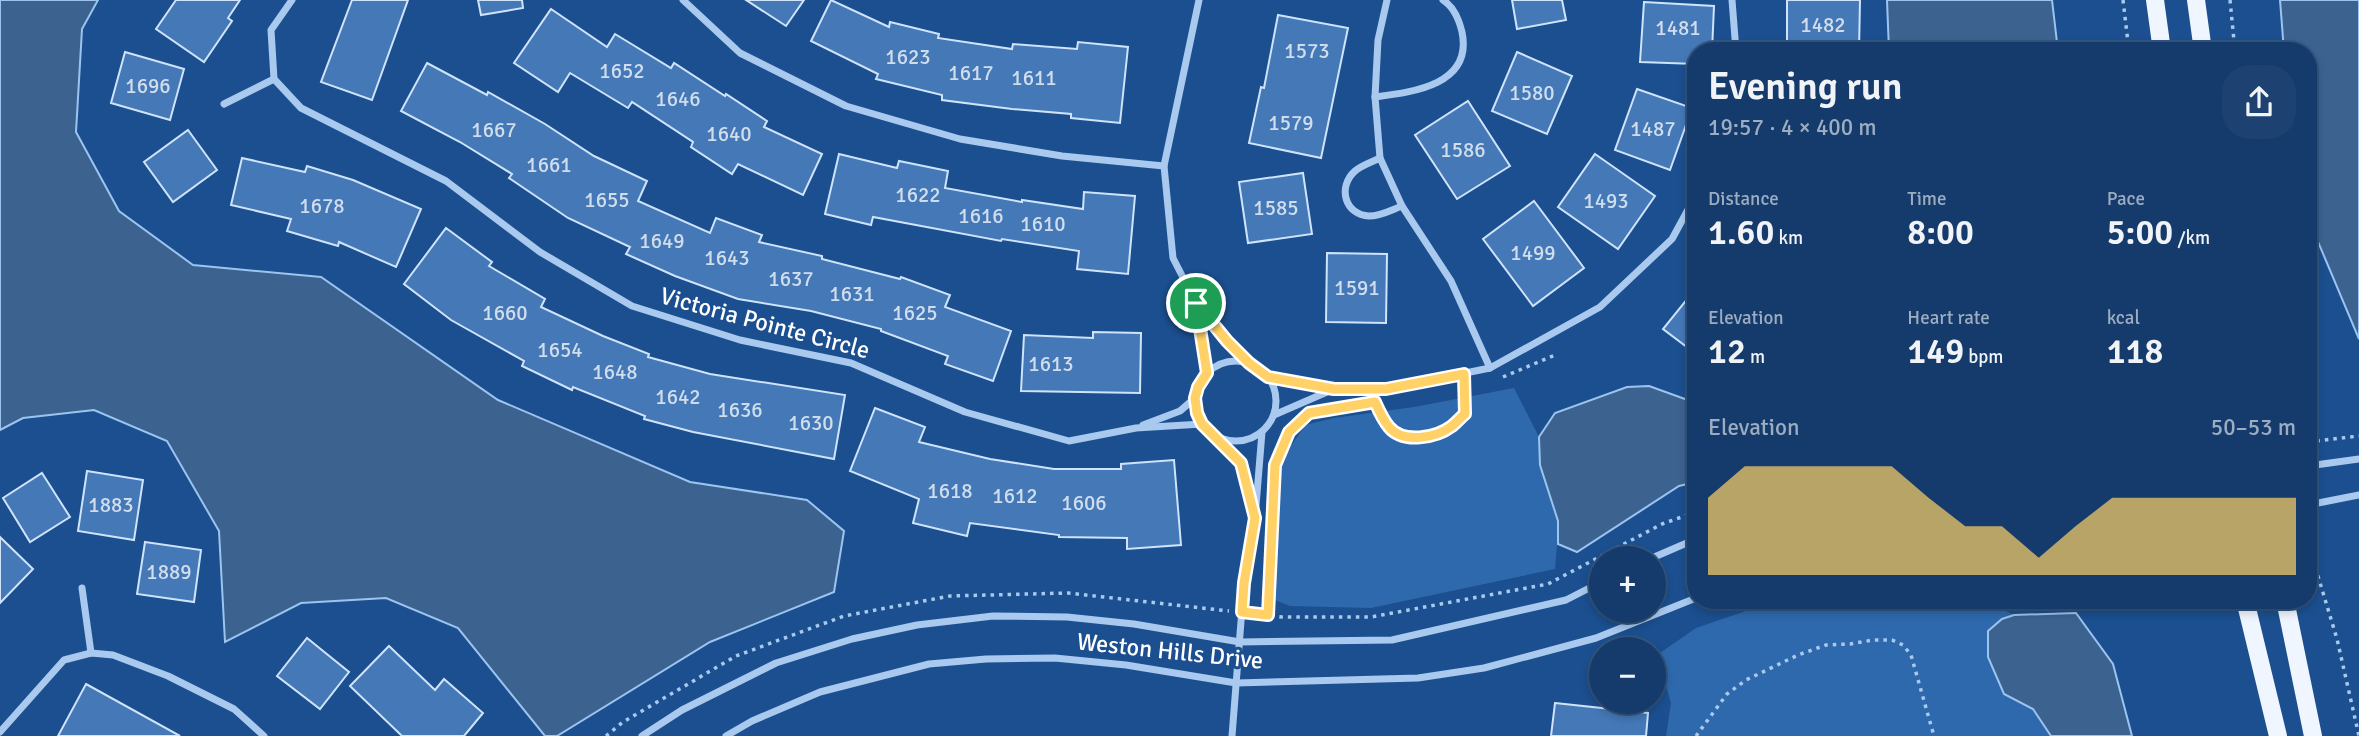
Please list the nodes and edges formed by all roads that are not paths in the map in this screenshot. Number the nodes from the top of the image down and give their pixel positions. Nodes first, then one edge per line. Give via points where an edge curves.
1 (292, 0) edge
2 (683, 0) edge
3 (1199, 0) edge
4 (1387, 0) edge
5 (1443, 0) edge
6 (1732, 0) edge
7 (2155, 0) edge
8 (2196, 0) edge
9 (1735, 42) edge
10 (2161, 42) edge
11 (2202, 42) edge
12 (274, 79) junction
13 (1375, 97) junction
14 (224, 104) dead end
15 (1380, 158) junction
16 (1164, 166) junction
17 (1402, 206) junction
18 (1687, 212) edge
19 (1196, 303) junction
20 (1249, 363) junction
21 (1490, 368) junction
22 (1207, 373) junction
23 (1464, 374) junction
24 (1268, 377) junction
25 (1334, 389) junction
26 (1370, 389) junction
27 (1195, 398) junction
28 (1274, 415) junction
29 (1202, 424) junction
30 (1136, 428) junction
31 (1262, 432) junction
32 (1212, 434) junction
33 (2359, 459) edge
34 (2317, 465) edge
35 (2359, 495) edge
36 (2317, 503) edge
37 (1255, 518) junction
38 (1687, 543) edge
39 (1666, 552) edge
40 (82, 588) dead end
41 (1589, 588) edge
42 (1687, 602) edge
43 (2247, 609) edge
44 (2287, 609) edge
45 (1240, 642) junction
46 (91, 653) junction
47 (1236, 683) junction
48 (0, 732) edge
49 (264, 736) edge
50 (642, 736) edge
51 (726, 736) edge
52 (1232, 736) edge
53 (2277, 736) edge
54 (2314, 736) edge

1 - 12 street via 271,30
2 - 16 street via 740,53 846,106 960,139
3 - 16 street
4 - 13 street via 1378,40
5 - 13 street via 1459,19 1463,37 1462,55 1453,71 1415,92
6 - 9 street
7 - 10 main road
8 - 11 main road
12 - 14 street
12 - 30 street, Victoria Pointe Circle via 301,108 446,181 540,252 632,306 740,340 851,363 965,412 1069,441
13 - 15 street
15 - 17 street
15 - 17 street via 1356,170 1347,181 1347,203 1355,213 1368,216
16 - 19 street via 1173,258
17 - 21 street via 1451,281
18 - 21 street via 1672,239 1600,307
19 - 20 street
19 - 22 street
20 - 22 street via 1221,364
20 - 24 street
21 - 23 street
22 - 27 street
23 - 26 street
23 - 26 lane via 1465,414 1451,427 1417,438 1402,437 1390,429
24 - 25 street
24 - 28 street via 1276,395
25 - 26 street
25 - 28 street
27 - 29 street
27 - 30 street, Victoria Pointe Circle via 1180,411
28 - 31 street
29 - 30 street, Victoria Pointe Circle
29 - 32 street
31 - 32 street via 1245,441 1227,441
31 - 37 street
32 - 37 street via 1241,463
33 - 34 street
35 - 36 street
37 - 45 street
38 - 39 street
40 - 46 street
41 - 45 street, Weston Hills Drive via 1566,600 1392,640
42 - 47 street, Weston Hills Drive via 1597,639 1485,668 1418,678
43 - 53 main road
44 - 54 main road
45 - 47 street
45 - 50 street, Weston Hills Drive via 1067,617 993,616 916,625 776,663 682,710
46 - 48 street via 64,660
46 - 49 street via 113,654 168,676 234,709
47 - 51 street, Weston Hills Drive via 1055,658 941,663 820,692
47 - 52 street

